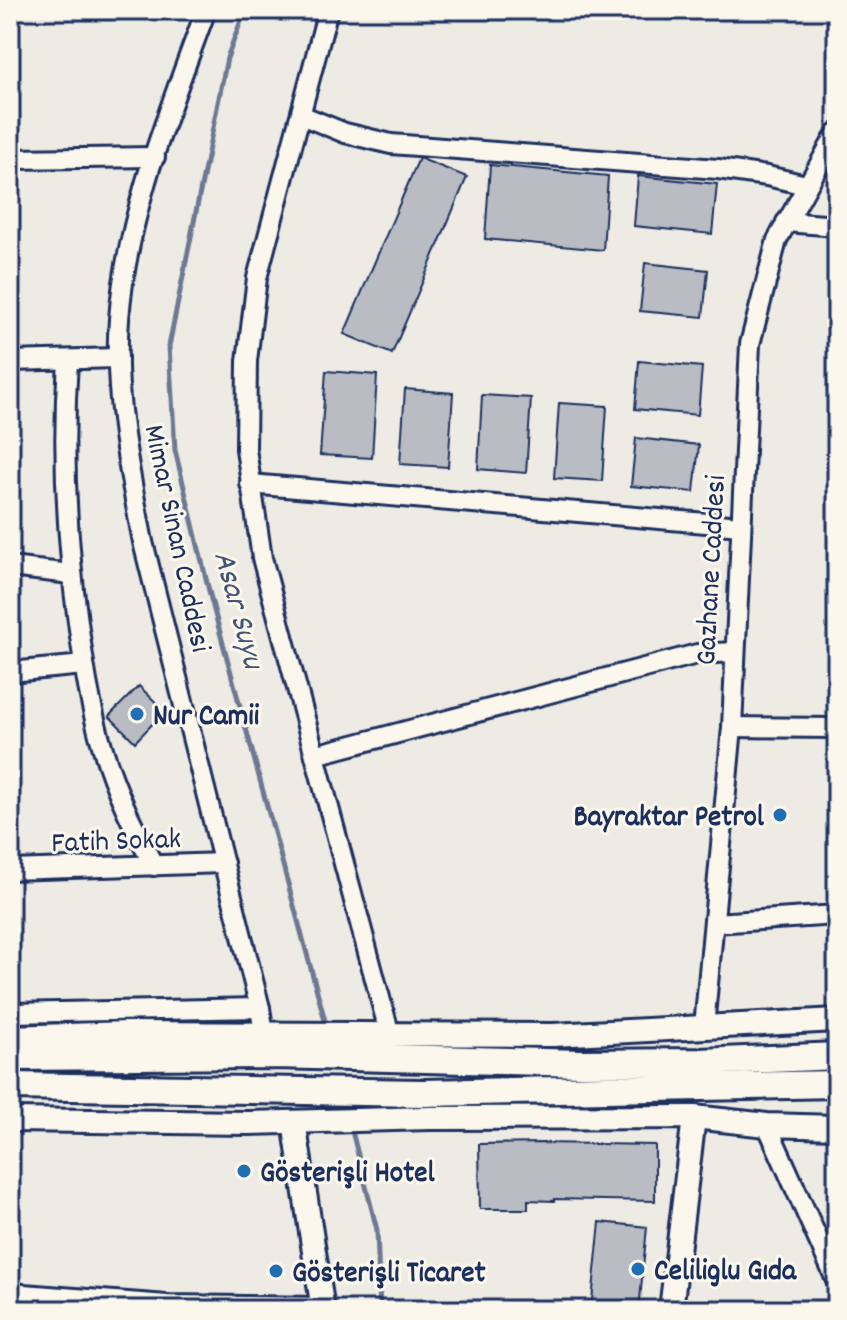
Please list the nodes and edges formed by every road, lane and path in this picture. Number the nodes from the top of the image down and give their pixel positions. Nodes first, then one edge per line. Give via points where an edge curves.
1 (206, 10) edge
2 (328, 10) edge
3 (301, 115) junction
4 (837, 133) edge
5 (155, 157) junction
6 (10, 159) edge
7 (806, 185) junction
8 (786, 222) junction
9 (837, 226) edge
10 (118, 358) junction
11 (68, 360) junction
12 (10, 361) edge
13 (250, 484) junction
14 (741, 526) junction
15 (10, 567) edge
16 (71, 574) junction
17 (735, 652) junction
18 (84, 665) junction
19 (10, 672) edge
20 (732, 727) junction
21 (837, 728) edge
22 (315, 755) junction
23 (224, 863) junction
24 (154, 866) junction
25 (10, 870) edge
26 (837, 915) edge
27 (714, 923) junction
28 (260, 1008) junction
29 (10, 1013) edge
30 (837, 1020) edge
31 (704, 1027) junction
32 (382, 1035) junction
33 (10, 1037) edge
34 (272, 1041) junction
35 (837, 1056) edge
36 (10, 1057) edge
37 (837, 1084) edge
38 (10, 1086) edge
39 (427, 1106) junction
40 (694, 1117) junction
41 (10, 1120) edge
42 (294, 1122) junction
43 (767, 1125) junction
44 (837, 1127) edge
45 (837, 1282) edge
46 (10, 1293) edge
47 (167, 1307) edge
48 (323, 1308) edge
49 (671, 1310) edge

1 - 5 street, Mimar Sinan Caddesi
2 - 3 street
3 - 7 street via 391,144 718,169
3 - 13 street via 252,314 245,407
4 - 7 street, Gazhane Caddesi
5 - 6 street
5 - 10 street, Mimar Sinan Caddesi via 125,269
7 - 8 street, Gazhane Caddesi
8 - 9 street
8 - 14 street, Gazhane Caddesi via 750,344
10 - 11 street
10 - 23 street, Mimar Sinan Caddesi via 143,542
11 - 12 street
11 - 16 street via 64,474
13 - 14 street
13 - 22 street via 262,558
14 - 17 street, Gazhane Caddesi
15 - 16 street
16 - 18 street
17 - 20 street, Gazhane Caddesi
17 - 22 street via 697,654
18 - 19 street
18 - 24 street via 103,749
20 - 21 street
20 - 27 street, Gazhane Caddesi
22 - 32 street
23 - 24 street, Fatih Sokak
23 - 28 street, Mimar Sinan Caddesi
24 - 25 street, Fatih Sokak
26 - 27 street
27 - 31 street, Gazhane Caddesi
28 - 29 street
28 - 34 street, Mimar Sinan Caddesi
30 - 31 main road
31 - 32 main road via 553,1035
32 - 34 main road
33 - 34 main road via 127,1033
34 - 35 highway via 416,1057 596,1063
34 - 36 highway
37 - 39 highway
38 - 39 highway via 284,1090
39 - 40 main road
39 - 42 main road
40 - 43 main road
40 - 49 main road
41 - 42 main road
42 - 48 main road
43 - 44 main road
43 - 45 street
46 - 47 street
47 - 48 street

